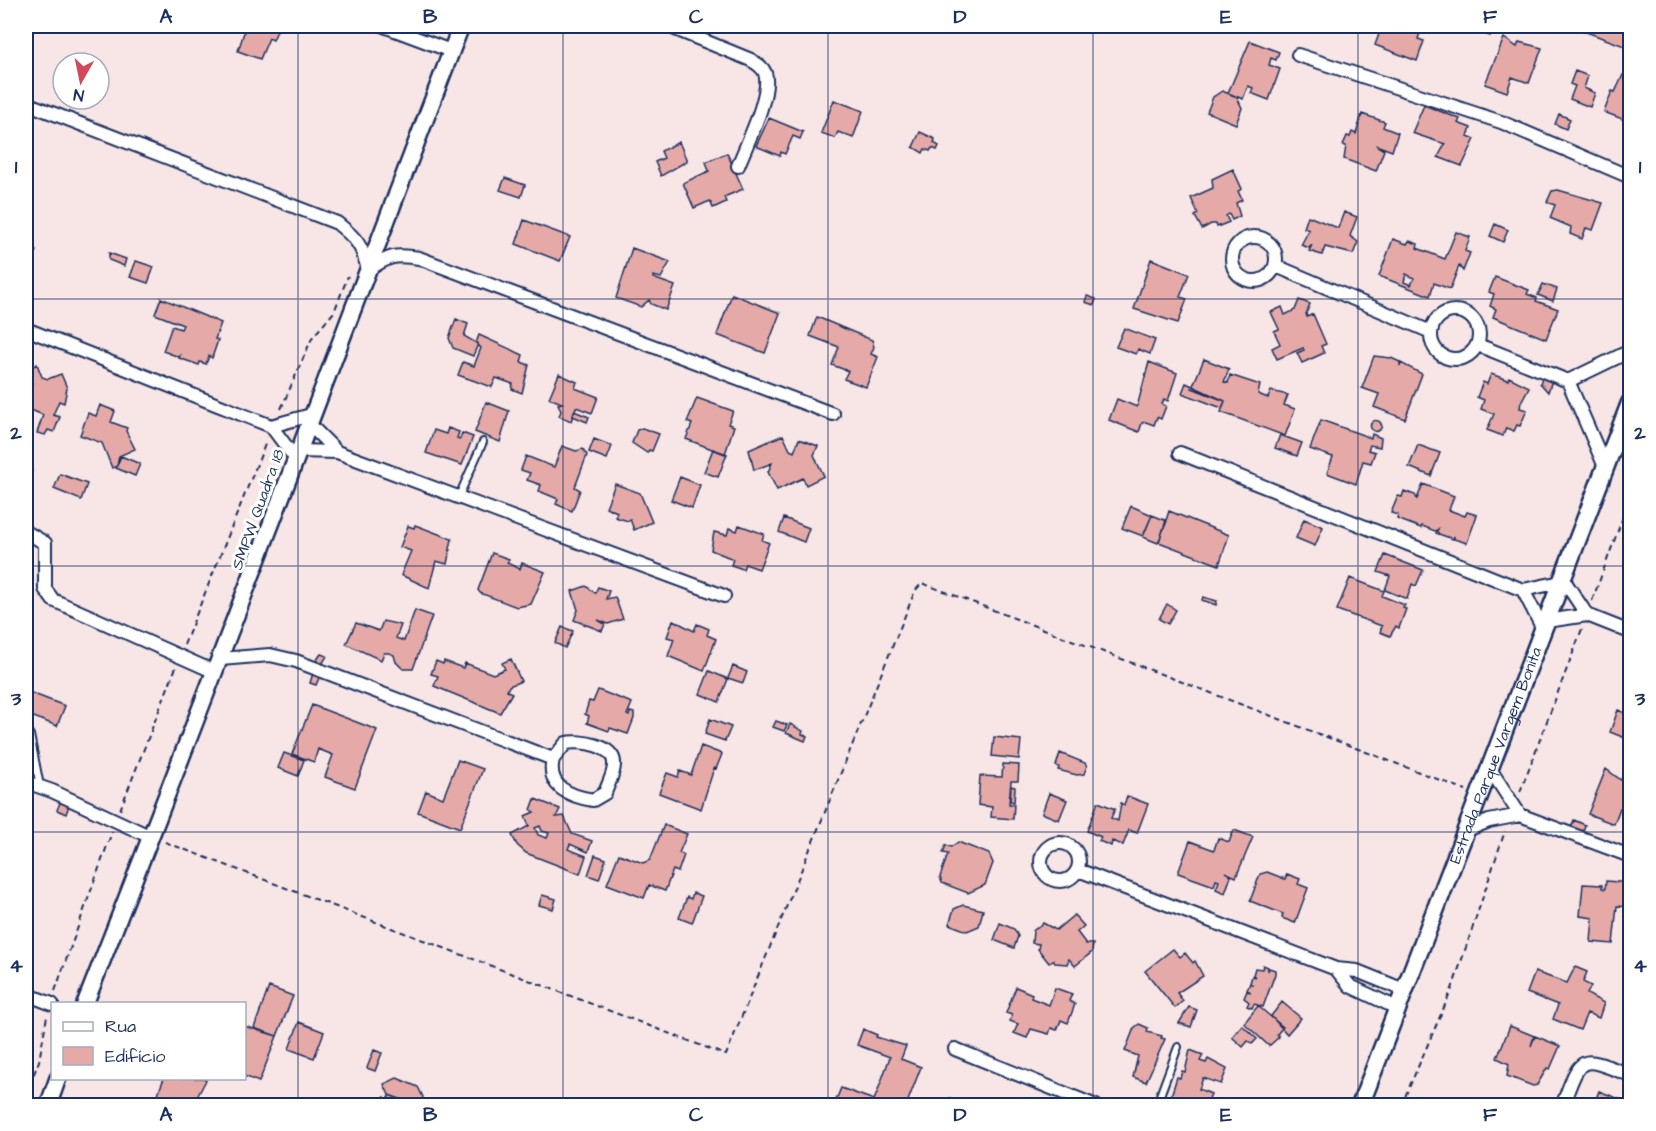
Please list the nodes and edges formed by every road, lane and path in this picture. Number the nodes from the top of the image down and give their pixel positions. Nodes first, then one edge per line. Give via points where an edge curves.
1 (384, 26) edge
2 (461, 26) edge
3 (668, 26) edge
4 (451, 51) junction
5 (1298, 55) dead end
6 (26, 104) edge
7 (738, 166) dead end
8 (1630, 177) edge
9 (361, 246) junction
10 (1276, 266) dead end
11 (368, 270) junction
12 (26, 329) edge
13 (1431, 332) junction
14 (1478, 345) junction
15 (1630, 351) edge
16 (1568, 381) junction
17 (1630, 403) edge
18 (833, 414) dead end
19 (310, 419) junction
20 (272, 426) junction
21 (1626, 426) edge
22 (483, 442) dead end
23 (337, 452) junction
24 (1180, 453) dead end
25 (296, 454) junction
26 (1606, 469) junction
27 (459, 496) junction
28 (26, 532) edge
29 (1562, 581) junction
30 (1523, 590) junction
31 (724, 596) dead end
32 (1587, 615) junction
33 (1545, 625) junction
34 (1630, 632) edge
35 (180, 657) junction
36 (218, 666) junction
37 (26, 729) edge
38 (553, 759) junction
39 (1490, 769) junction
40 (26, 782) edge
41 (40, 787) junction
42 (1479, 795) junction
43 (1520, 814) junction
44 (116, 820) junction
45 (1467, 830) junction
46 (151, 837) junction
47 (1630, 856) edge
48 (1078, 870) dead end
49 (1336, 969) junction
50 (1404, 990) junction
51 (26, 993) edge
52 (53, 1002) edge
53 (86, 1002) edge
54 (51, 1004) edge
55 (51, 1008) edge
56 (1397, 1008) junction
57 (1178, 1047) dead end
58 (955, 1049) dead end
59 (1630, 1075) edge
60 (57, 1080) edge
61 (26, 1094) edge
62 (48, 1106) edge
63 (1096, 1106) edge
64 (1156, 1106) edge
65 (1360, 1106) edge
66 (1562, 1106) edge

1 - 4 street
2 - 4 street, SMPW Quadra 18
3 - 7 street via 751,60 765,74 764,96
4 - 11 street, SMPW Quadra 18
5 - 8 street via 1502,122
6 - 9 street via 337,223
9 - 11 street
9 - 20 path via 334,312 312,338
10 - 13 street
11 - 18 street via 386,258 419,258
11 - 19 street, SMPW Quadra 18
12 - 20 street
13 - 14 street via 1433,345 1442,356 1455,360 1469,356
13 - 14 street via 1437,320 1448,312 1462,312 1477,326
14 - 16 street
15 - 16 street
16 - 26 street
17 - 21 main road, Estrada Parque Vargem Bonita
19 - 20 street
19 - 23 street
19 - 25 street, SMPW Quadra 18
20 - 25 street
20 - 35 path
21 - 26 main road, Estrada Parque Vargem Bonita
22 - 27 lane
23 - 25 street
23 - 27 street
24 - 30 street
25 - 36 street, SMPW Quadra 18
26 - 29 main road, Estrada Parque Vargem Bonita
27 - 31 street
28 - 35 street via 45,543 45,589 53,600
29 - 30 street
29 - 32 street
29 - 33 main road, Estrada Parque Vargem Bonita
30 - 33 street
32 - 33 street
32 - 34 street
33 - 39 main road, Estrada Parque Vargem Bonita
35 - 36 street
35 - 44 path
36 - 38 street via 270,656 296,661
36 - 46 street, SMPW Quadra 18
37 - 41 lane
38 - 38 street via 562,746 572,742 608,751 614,765 605,793 593,800 558,787 551,778
39 - 42 main road, Estrada Parque Vargem Bonita
39 - 43 street
40 - 41 street
41 - 44 street
42 - 45 main road, Estrada Parque Vargem Bonita
42 - 46 path via 922,583 917,587 726,1055
43 - 45 street
43 - 47 street
44 - 46 street
44 - 52 path
45 - 50 main road, Estrada Parque Vargem Bonita
46 - 53 street, SMPW Quadra 18
48 - 49 street
49 - 50 street via 1357,971
49 - 56 street via 1350,986
50 - 56 main road, Estrada Parque Vargem Bonita
51 - 54 street
55 - 61 path via 39,1061
56 - 65 main road, Estrada Parque Vargem Bonita
57 - 64 lane
58 - 63 street
59 - 66 street via 1585,1061 1576,1069
60 - 62 street

